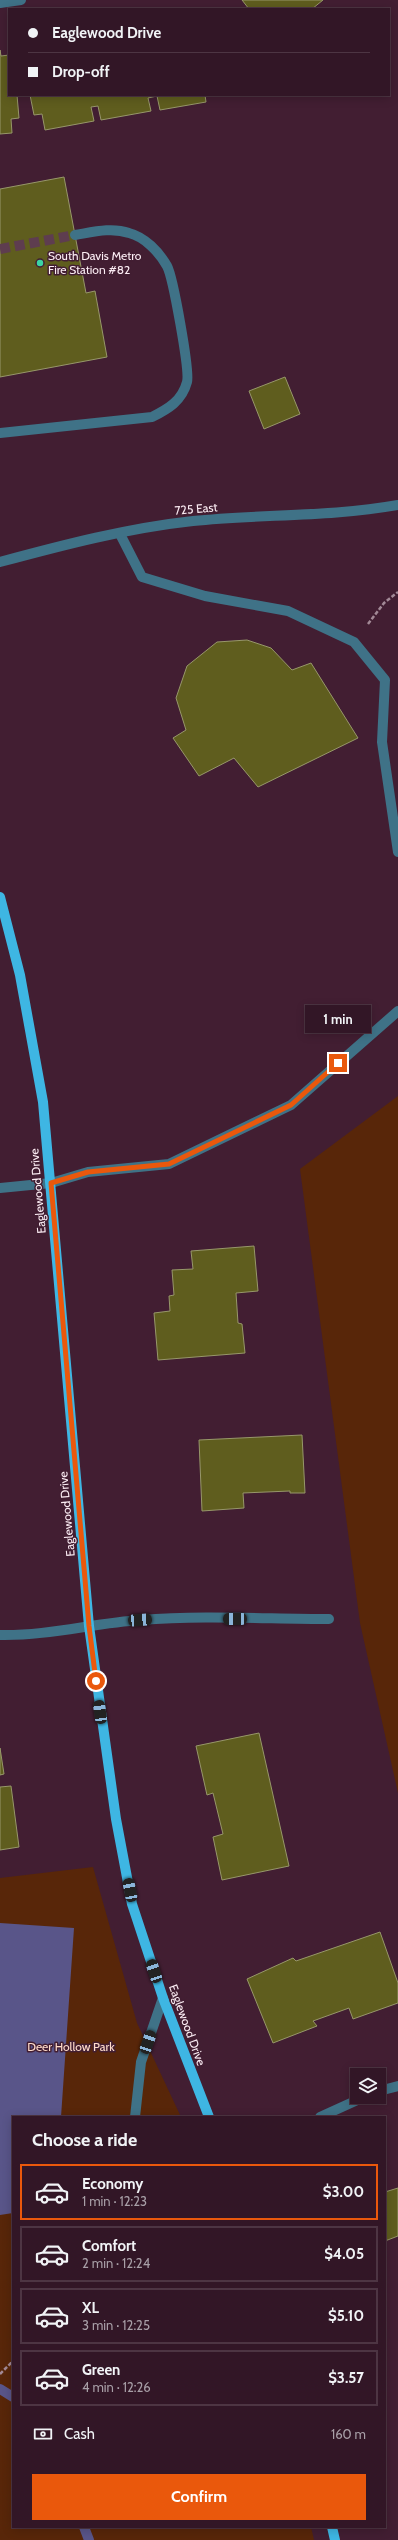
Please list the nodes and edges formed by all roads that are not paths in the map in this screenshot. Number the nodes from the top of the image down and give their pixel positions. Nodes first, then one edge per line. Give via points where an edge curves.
1 (21, 0) edge
2 (0, 2) edge
3 (75, 235) tunnel mouth
4 (0, 433) edge
5 (398, 505) edge
6 (120, 534) junction
7 (0, 562) edge
8 (398, 852) edge
9 (0, 897) edge
10 (398, 1011) edge
11 (51, 1183) junction
12 (0, 1188) edge
13 (329, 1619) dead end
14 (89, 1626) junction
15 (0, 1635) edge
16 (163, 1998) junction
17 (398, 2086) edge
18 (386, 2090) edge
19 (350, 2103) edge
20 (135, 2116) edge
21 (209, 2116) edge
22 (322, 2116) edge
23 (332, 2528) edge
24 (334, 2540) edge

1 - 2 street
3 - 4 street via 113,230 130,233 145,241 158,253 168,267 188,365 187,382 181,397 168,409 152,416
5 - 6 street, 725 East via 328,515 193,521
6 - 7 street, 725 East via 57,546
6 - 8 street via 142,577 204,596 288,611 354,642 386,680 382,742
9 - 11 main road, Eaglewood Drive via 33,1039 43,1102
10 - 11 street via 291,1105 169,1164 88,1172
11 - 12 street
11 - 14 main road, Eaglewood Drive
13 - 14 street via 156,1619
14 - 15 street via 32,1635
14 - 16 main road, Eaglewood Drive via 117,1827 132,1904
16 - 20 street via 141,2062
16 - 21 main road, Eaglewood Drive
17 - 18 street
19 - 22 street
23 - 24 main road

